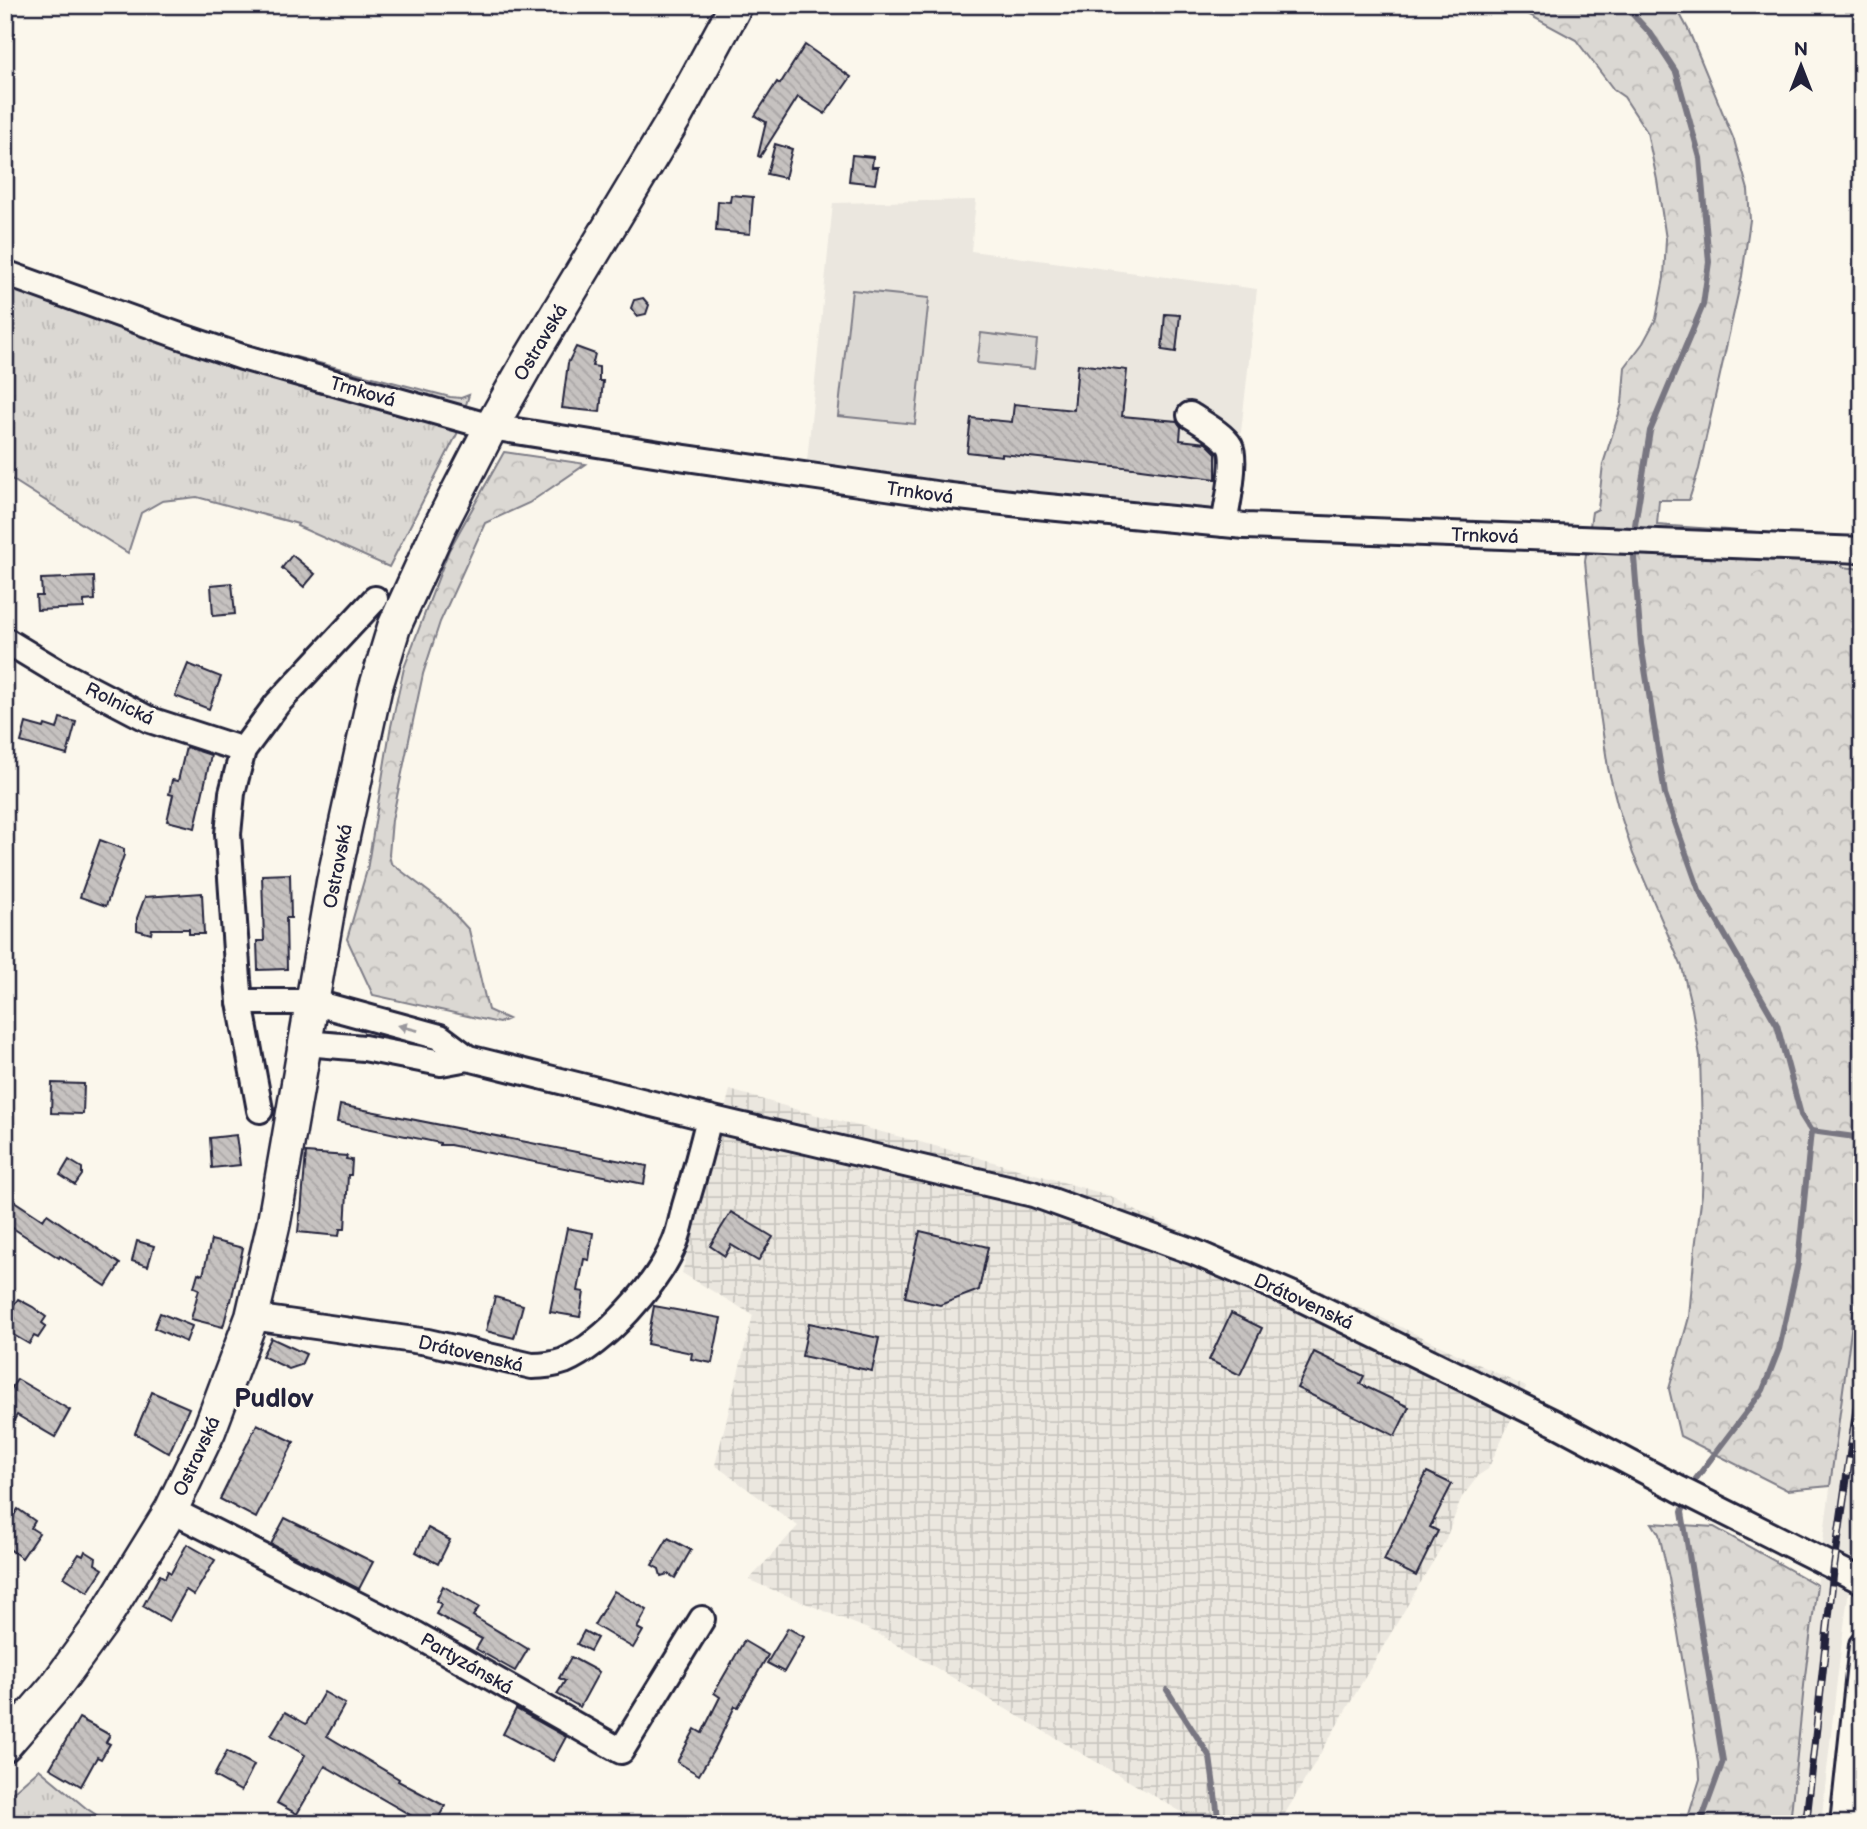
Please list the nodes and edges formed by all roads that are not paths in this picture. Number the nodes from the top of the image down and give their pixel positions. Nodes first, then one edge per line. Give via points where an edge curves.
1 (736, 5) edge
2 (5, 273) edge
3 (1190, 415) dead end
4 (491, 427) junction
5 (1224, 524) junction
6 (1862, 550) edge
7 (375, 599) dead end
8 (5, 639) edge
9 (243, 750) junction
10 (240, 1002) junction
11 (312, 1002) junction
12 (305, 1043) junction
13 (468, 1058) junction
14 (260, 1110) dead end
15 (709, 1118) junction
16 (252, 1317) junction
17 (171, 1510) junction
18 (1862, 1581) edge
19 (702, 1619) dead end
20 (1862, 1645) edge
21 (5, 1745) edge
22 (1843, 1824) edge

1 - 4 main road, Ostravská via 677,114
2 - 4 street, Trnková via 242,357
3 - 5 street via 1230,446 1233,460
4 - 5 street, Trnková via 942,495
4 - 11 main road, Ostravská via 394,627 361,751
5 - 6 street, Trnková
7 - 9 street via 278,704
8 - 9 street, Rolnická via 150,720
9 - 10 street via 228,834
10 - 11 street, Drátovenská
10 - 14 street
11 - 12 main road, Ostravská
13 -> 11 street, Drátovenská via 440,1037
12 - 13 street, Drátovenská via 364,1048 441,1063
12 - 16 main road, Ostravská via 274,1222
13 - 15 street, Drátovenská
15 - 16 street, Drátovenská via 675,1242 659,1269 618,1320 593,1343 562,1361 532,1366 429,1342
15 - 18 street, Drátovenská via 1033,1194 1194,1252 1311,1303 1557,1424
16 - 17 main road, Ostravská via 209,1431
17 - 19 street, Partyzánská via 415,1634 621,1751
17 - 21 main road, Ostravská via 100,1625
20 - 22 street

